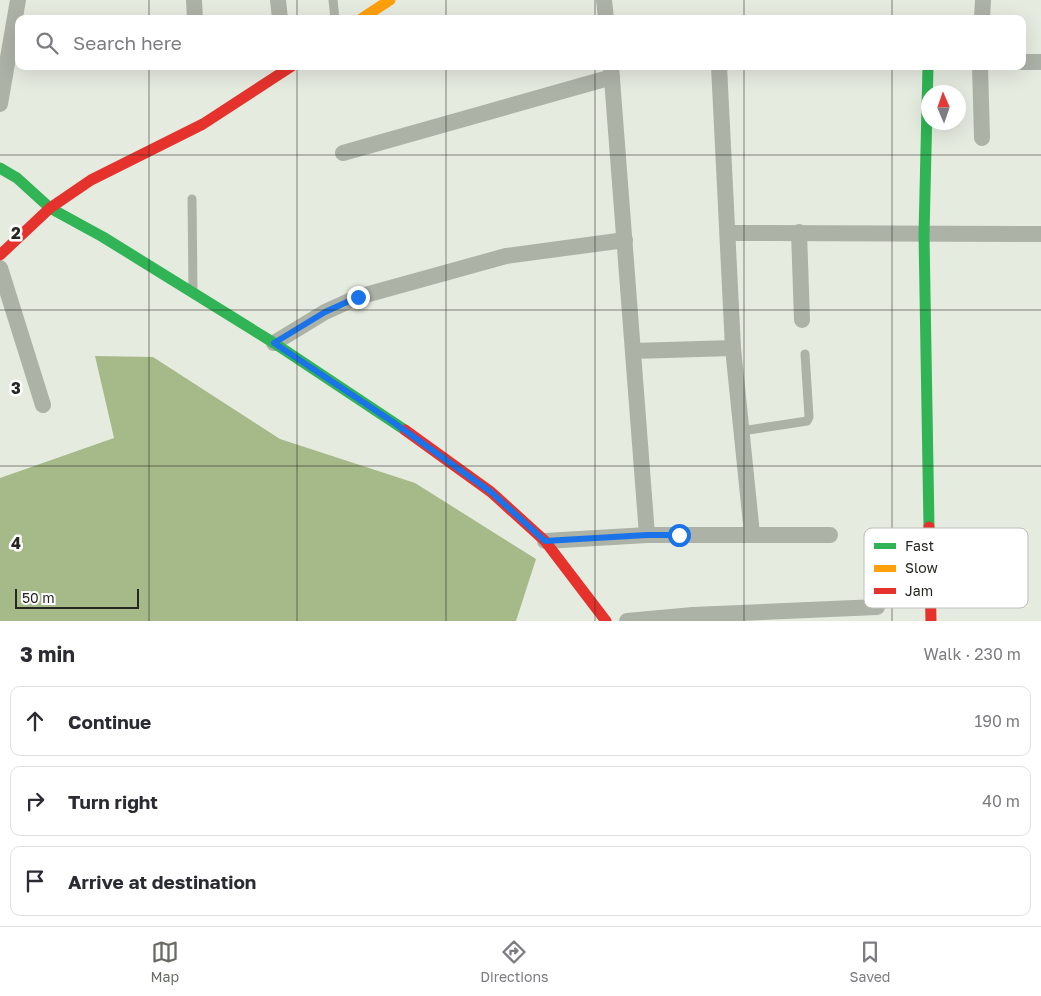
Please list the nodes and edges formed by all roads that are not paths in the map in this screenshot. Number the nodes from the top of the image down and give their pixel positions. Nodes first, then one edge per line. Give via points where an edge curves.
1 (18, 0) edge
2 (194, 0) edge
3 (278, 0) edge
4 (333, 0) edge
5 (390, 0) edge
6 (604, 0) edge
7 (983, 0) edge
8 (195, 15) edge
9 (280, 15) edge
10 (335, 15) edge
11 (367, 15) edge
12 (606, 15) edge
13 (982, 15) edge
14 (1026, 62) edge
15 (1041, 62) edge
16 (3, 67) edge
17 (286, 70) edge
18 (720, 70) edge
19 (928, 70) edge
20 (980, 70) edge
21 (612, 71) edge
22 (0, 104) edge
23 (982, 138) dead end
24 (343, 153) dead end
25 (0, 168) edge
26 (192, 198) dead end
27 (50, 208) junction
28 (799, 232) junction
29 (728, 233) junction
30 (924, 234) junction
31 (1041, 234) edge
32 (625, 240) junction
33 (0, 255) edge
34 (0, 268) edge
35 (193, 293) junction
36 (802, 320) dead end
37 (274, 343) junction
38 (732, 348) junction
39 (633, 351) junction
40 (805, 354) dead end
41 (42, 405) dead end
42 (742, 431) junction
43 (929, 528) edge
44 (752, 534) junction
45 (647, 535) junction
46 (830, 535) dead end
47 (545, 541) junction
48 (871, 608) edge
49 (931, 608) edge
50 (831, 615) edge
51 (606, 621) edge
52 (626, 621) edge
53 (931, 621) edge

1 - 16 street
2 - 8 street
3 - 9 street
4 - 10 lane
5 - 11 street
6 - 12 street
7 - 13 street
14 - 15 street
16 - 22 street
17 - 27 street via 203,124 91,180
18 - 29 street
19 - 30 street
20 - 23 street
21 - 24 street
21 - 32 street
25 - 27 street via 17,178
26 - 35 lane
27 - 33 street
27 - 35 street
28 - 29 street
28 - 30 street
28 - 36 street
29 - 38 street
30 - 31 street
30 - 43 street
32 - 37 street via 506,256 358,297 325,312
32 - 39 street
34 - 41 street
35 - 37 street
37 - 47 street via 491,492
38 - 39 street
38 - 42 street
39 - 45 street
40 - 42 lane via 807,421
42 - 44 street
44 - 45 street
44 - 46 street
45 - 47 street
47 - 51 street
48 - 50 street
49 - 53 street
50 - 52 street via 693,615

